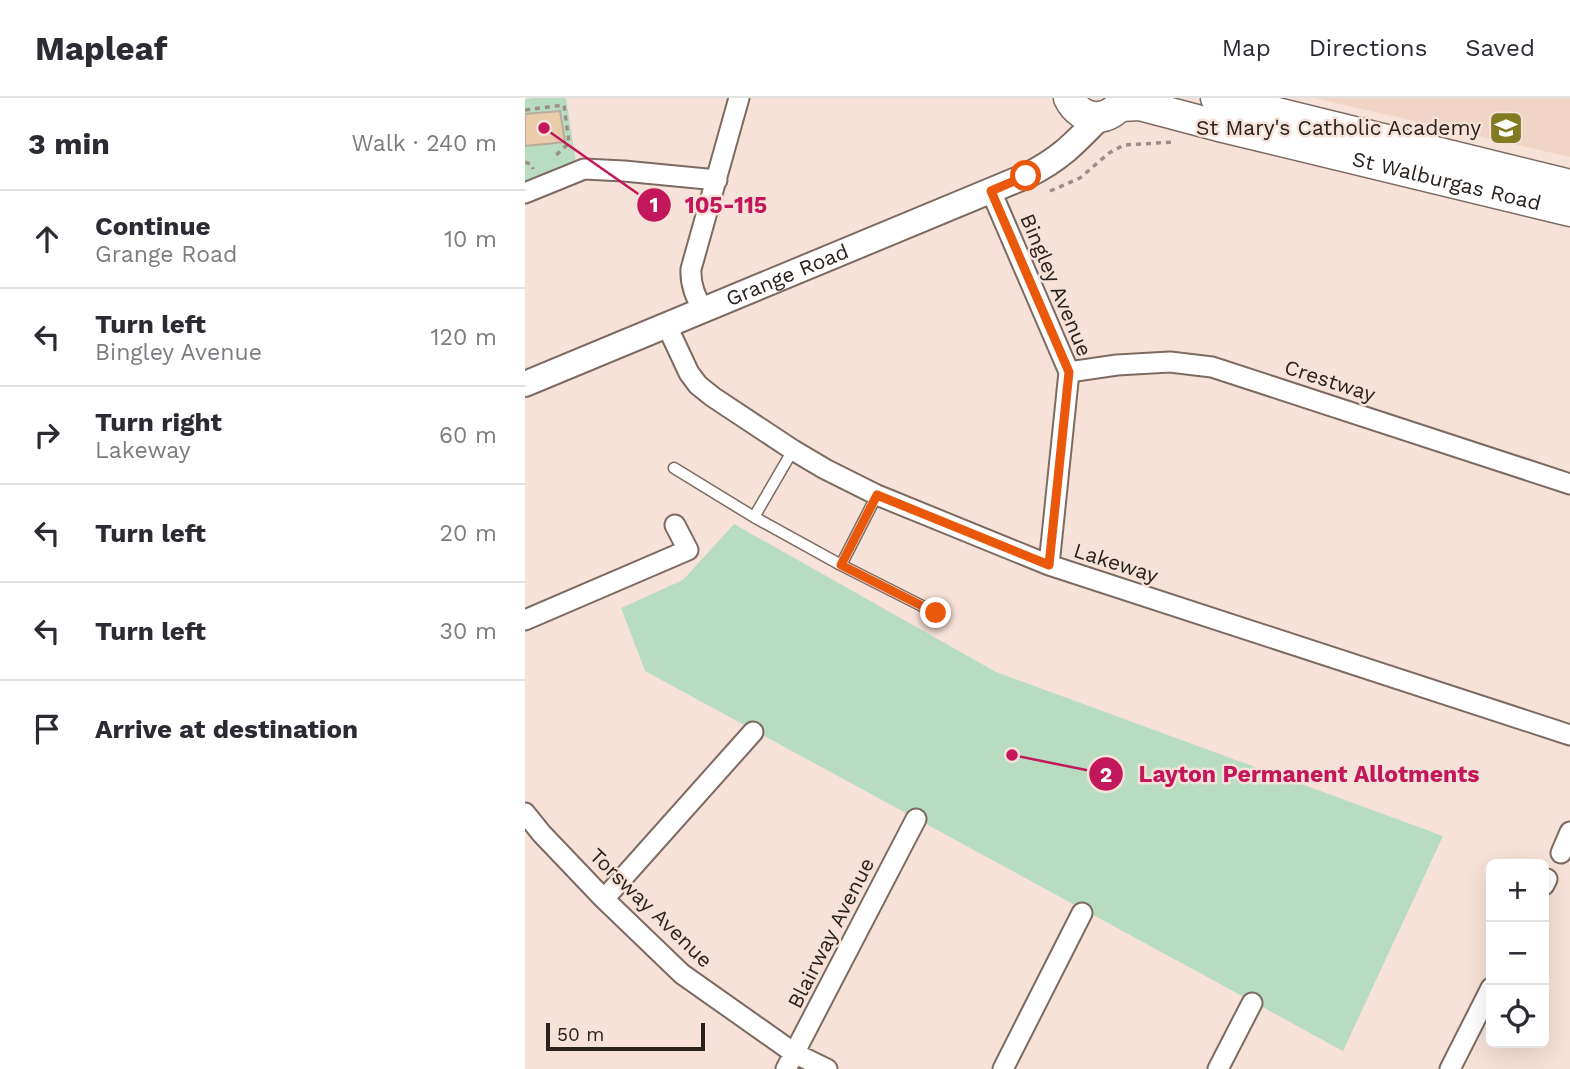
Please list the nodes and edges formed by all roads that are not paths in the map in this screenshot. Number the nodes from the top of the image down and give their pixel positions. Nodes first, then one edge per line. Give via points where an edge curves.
1 (739, 98) edge
2 (1216, 98) edge
3 (1089, 104) edge
4 (717, 180) junction
5 (1570, 185) edge
6 (991, 191) junction
7 (525, 193) edge
8 (1570, 211) edge
9 (703, 311) junction
10 (667, 326) junction
11 (1069, 372) junction
12 (525, 384) edge
13 (793, 450) junction
14 (674, 468) dead end
15 (1570, 484) edge
16 (877, 495) junction
17 (754, 517) junction
18 (675, 525) dead end
19 (841, 565) junction
20 (1049, 565) junction
21 (936, 613) dead end
22 (525, 620) edge
23 (753, 732) dead end
24 (1570, 735) edge
25 (525, 813) edge
26 (916, 819) dead end
27 (1570, 832) edge
28 (1561, 853) dead end
29 (604, 899) junction
30 (1083, 913) dead end
31 (1486, 998) edge
32 (1252, 1003) dead end
33 (790, 1061) edge
34 (827, 1069) edge
35 (1003, 1069) edge
36 (1218, 1069) edge
37 (1450, 1069) edge

1 - 4 street
2 - 5 main road, St Walburgas Road
3 - 6 street, Grange Road via 1070,148 1048,165
3 - 8 main road, St Walburgas Road via 1140,105
4 - 7 street via 584,169
4 - 9 street via 691,269 692,287
6 - 9 street, Grange Road
6 - 11 street, Bingley Avenue
9 - 10 street, Grange Road
10 - 12 street, Grange Road
10 - 13 street, Lakeway via 698,385
11 - 15 street, Crestway via 1170,362 1212,367
11 - 20 street, Bingley Avenue
13 - 16 street, Lakeway
13 - 17 lane
14 - 17 lane
16 - 19 lane
16 - 20 street, Lakeway
17 - 19 lane
18 - 22 street via 688,550
19 - 21 lane
20 - 24 street, Lakeway
23 - 29 street
25 - 29 street, Torsway Avenue
26 - 33 street, Blairway Avenue
27 - 28 street
29 - 33 street, Torsway Avenue via 682,974
30 - 35 street
31 - 37 street
32 - 36 street
33 - 34 street, Torsway Avenue

